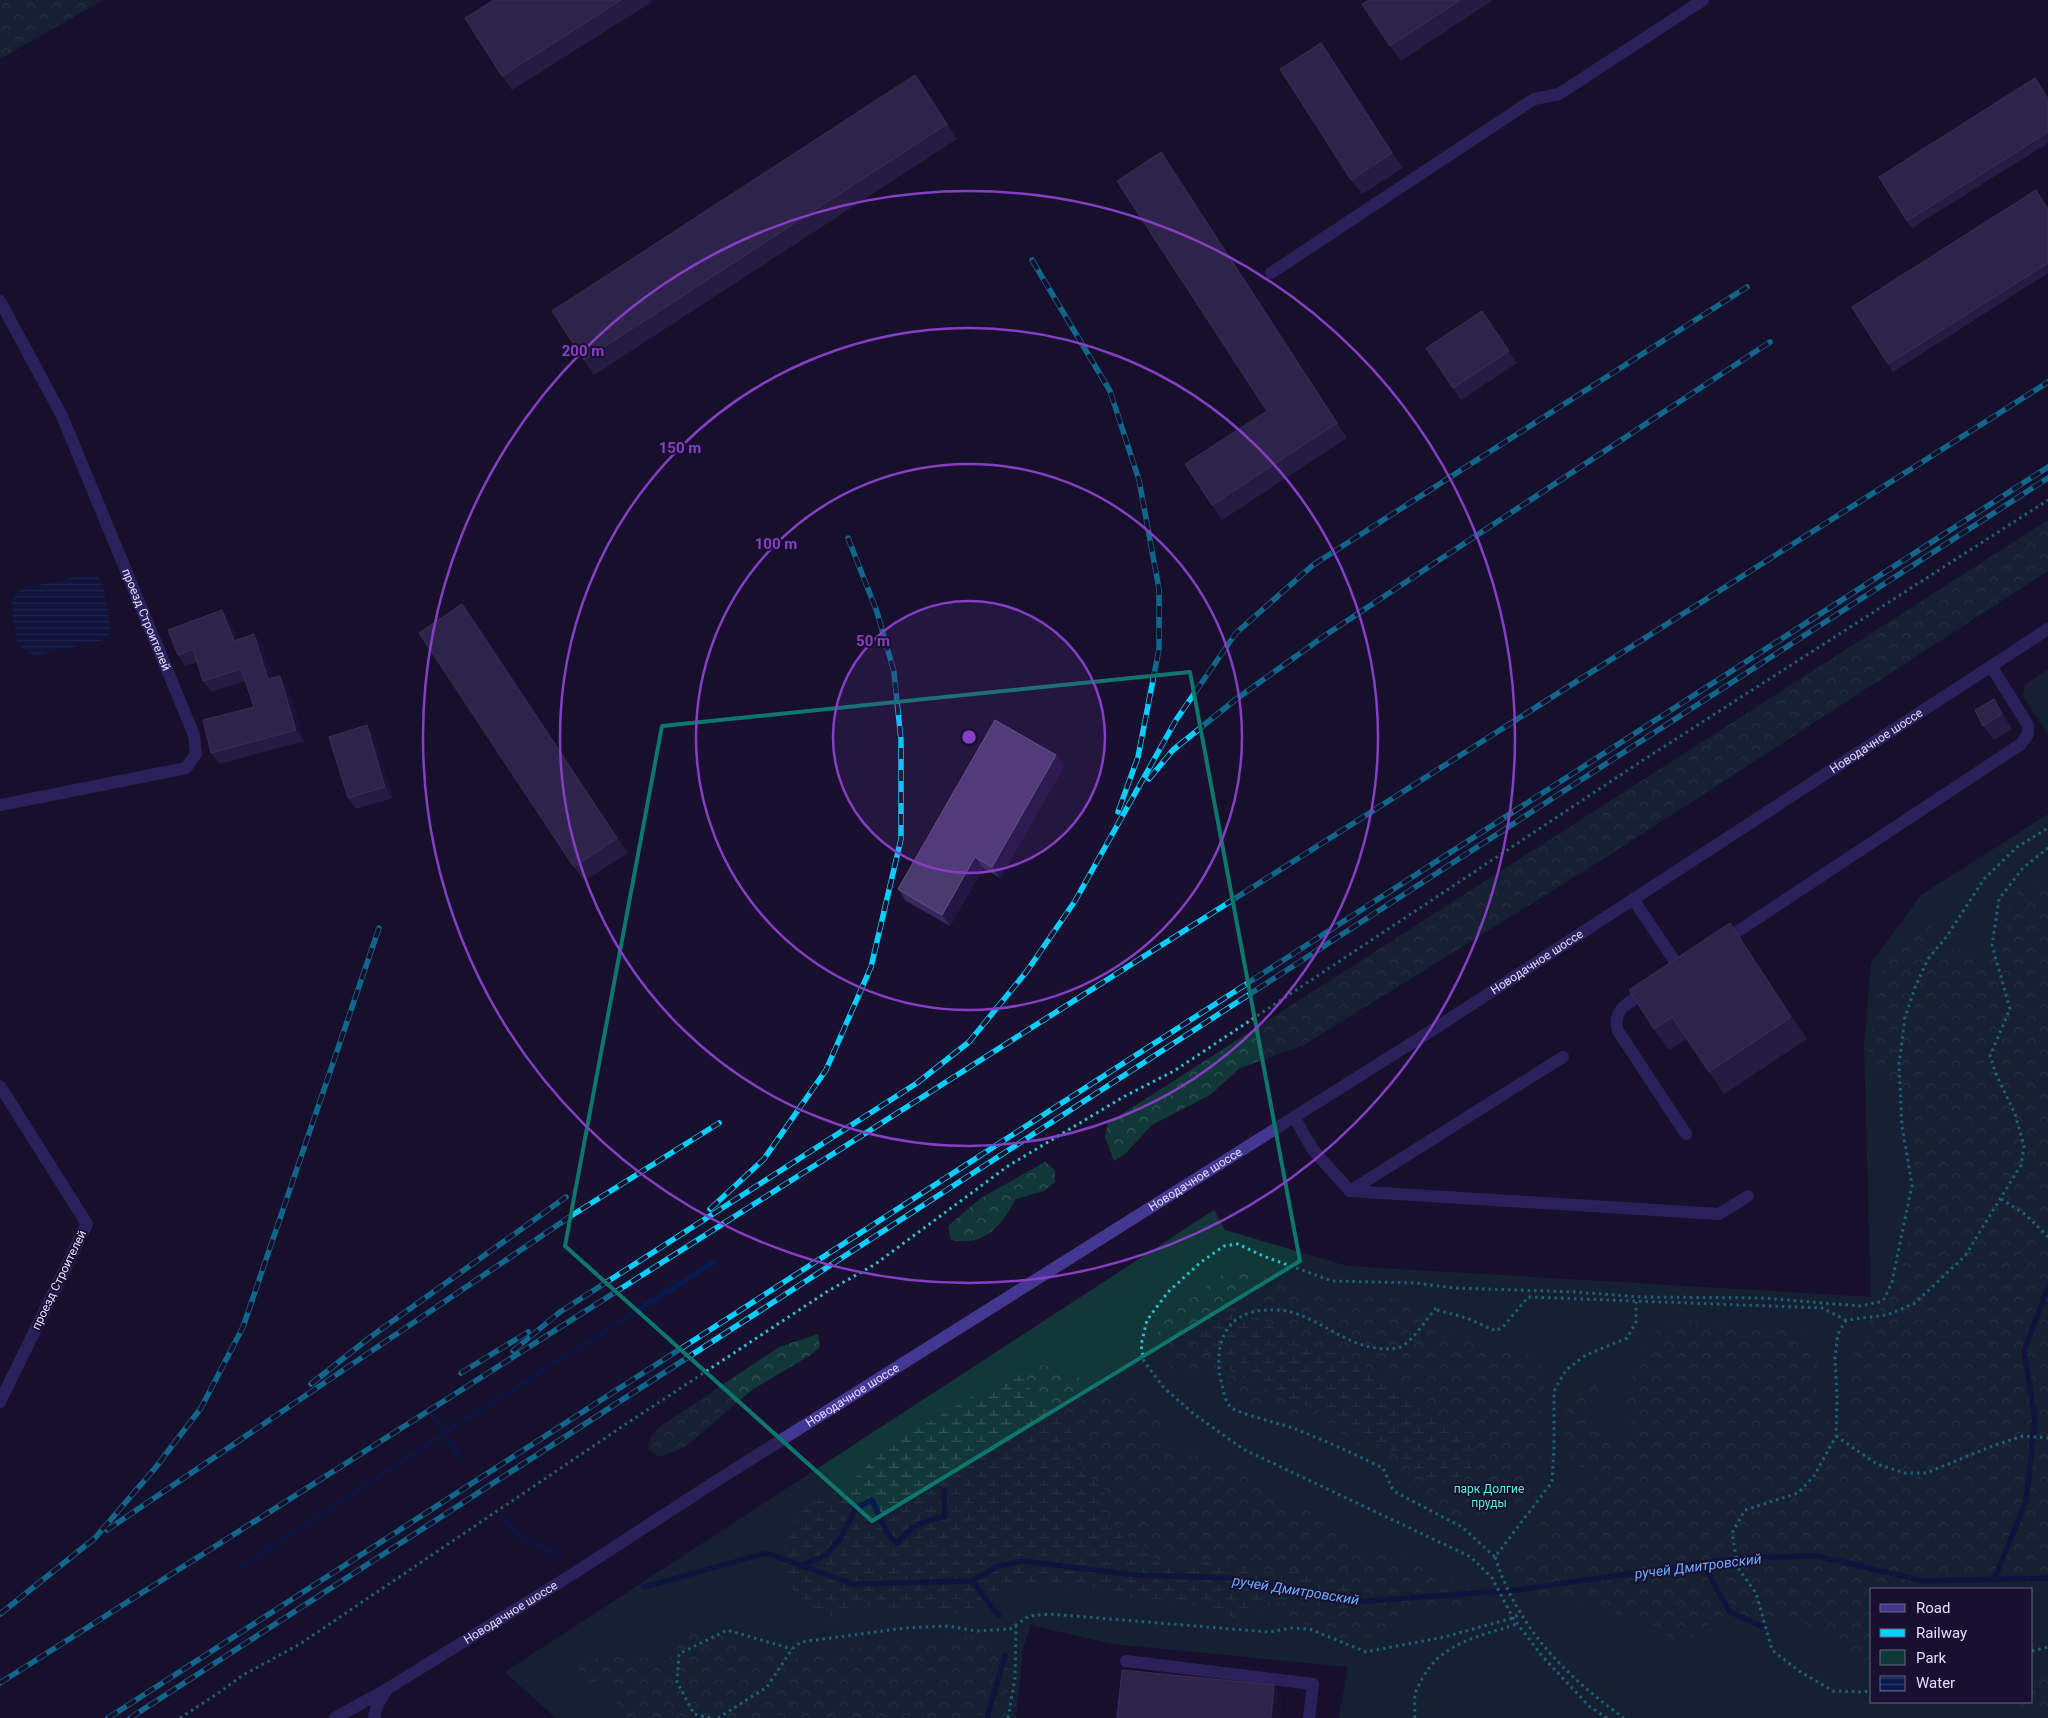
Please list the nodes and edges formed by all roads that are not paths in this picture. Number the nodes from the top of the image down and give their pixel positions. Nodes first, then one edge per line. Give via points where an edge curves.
1 (1703, 0) edge
2 (1270, 274) dead end
3 (0, 301) edge
4 (2048, 629) edge
5 (1992, 666) junction
6 (0, 805) edge
7 (1633, 899) junction
8 (1713, 947) edge
9 (1680, 969) edge
10 (1656, 985) edge
11 (1563, 1057) dead end
12 (0, 1086) edge
13 (1294, 1117) junction
14 (1686, 1134) dead end
15 (1350, 1191) junction
16 (1748, 1196) dead end
17 (0, 1402) edge
18 (1126, 1661) dead end
19 (387, 1689) junction
20 (335, 1718) edge
21 (374, 1718) edge
22 (1309, 1718) edge

1 - 2 street via 1560,94 1534,99
3 - 6 street, проезд Строителей via 62,416 194,735 196,754 186,768
4 - 5 street, Новодачное шоссе
5 - 7 street, Новодачное шоссе
5 - 8 street via 2028,725 2028,734 2020,744
7 - 9 street
7 - 13 street, Новодачное шоссе
10 - 14 street via 1623,1007 1615,1022
11 - 15 street
12 - 17 street, проезд Строителей via 87,1224
13 - 15 street via 1313,1150
13 - 19 street, Новодачное шоссе
15 - 16 street via 1719,1214
18 - 22 street via 1313,1684
19 - 20 street, Новодачное шоссе
19 - 21 street

